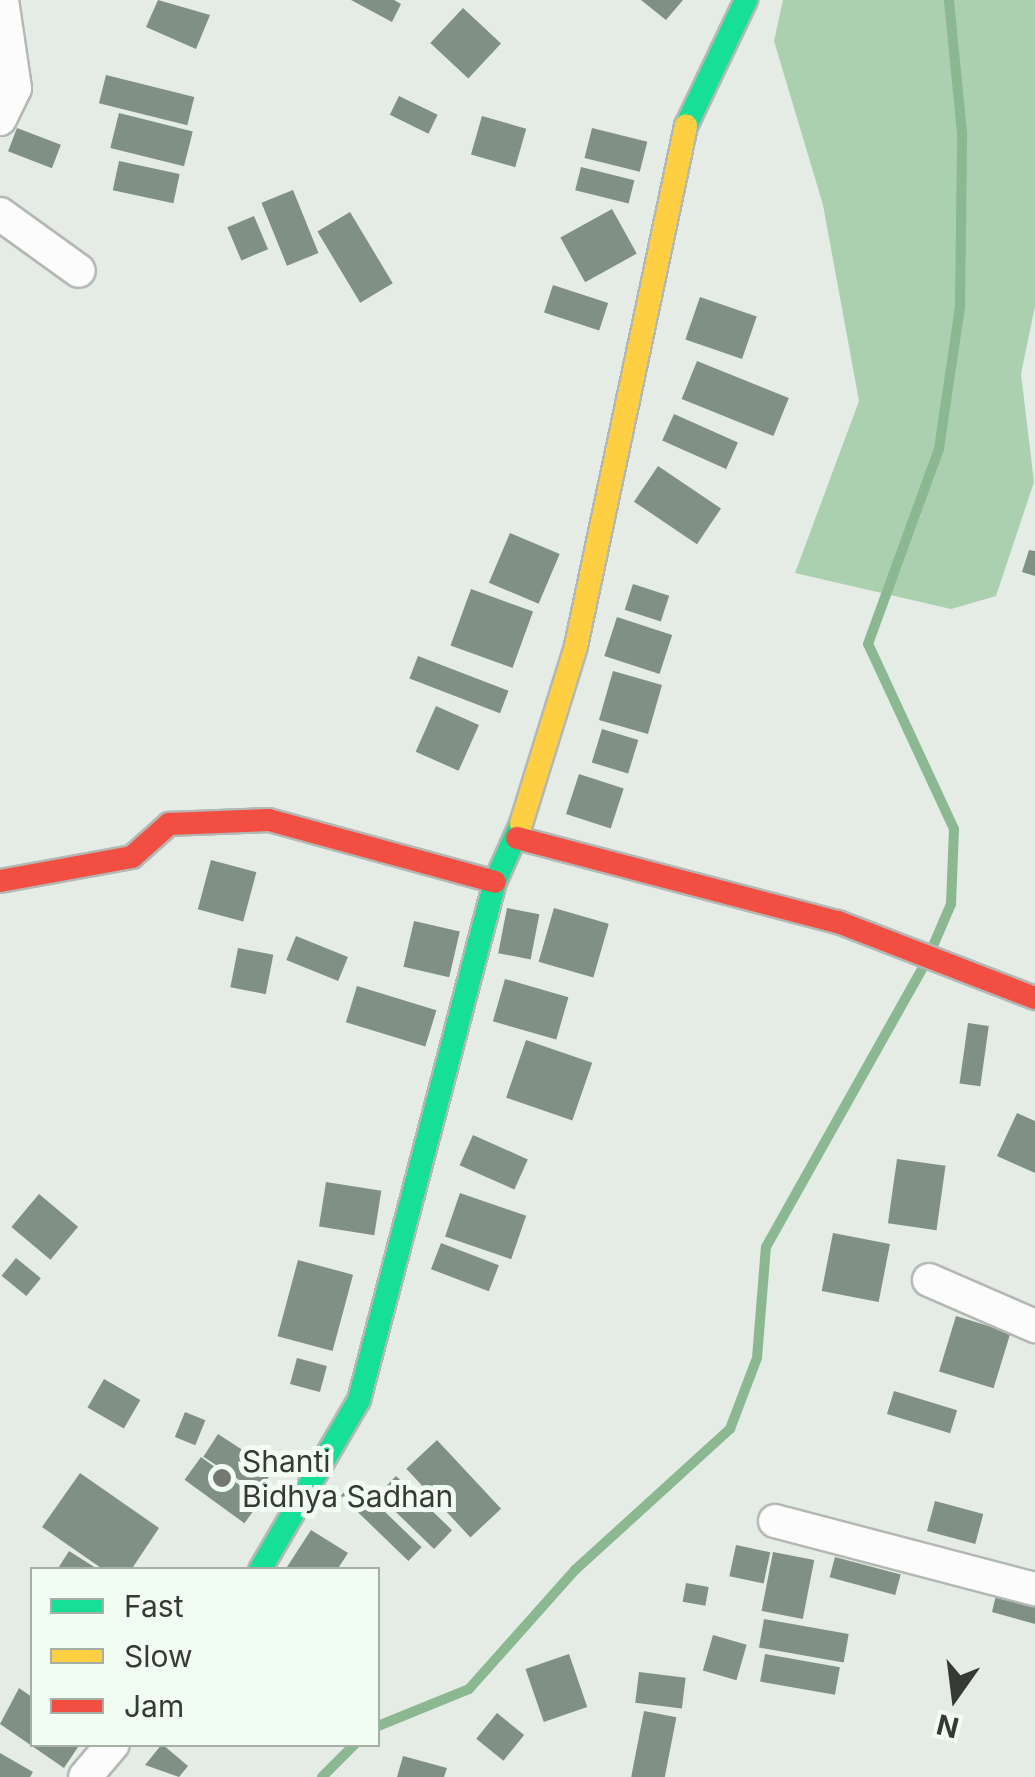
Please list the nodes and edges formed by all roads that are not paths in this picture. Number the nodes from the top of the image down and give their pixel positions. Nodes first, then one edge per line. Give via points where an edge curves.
1 (2, 0) edge
2 (746, 0) edge
3 (0, 119) edge
4 (0, 214) edge
5 (80, 271) dead end
6 (517, 838) junction
7 (0, 881) edge
8 (495, 882) junction
9 (1035, 998) edge
10 (929, 1280) dead end
11 (1035, 1326) edge
12 (775, 1522) dead end
13 (262, 1567) edge
14 (1035, 1589) edge
15 (110, 1747) edge
16 (85, 1777) edge

1 - 3 street via 15,88
2 - 6 street via 690,108 576,646
4 - 5 street
6 - 8 street
6 - 9 street via 838,922
7 - 8 street via 132,856 169,824 269,820
8 - 13 street via 359,1400
10 - 11 street
12 - 14 street
15 - 16 street

